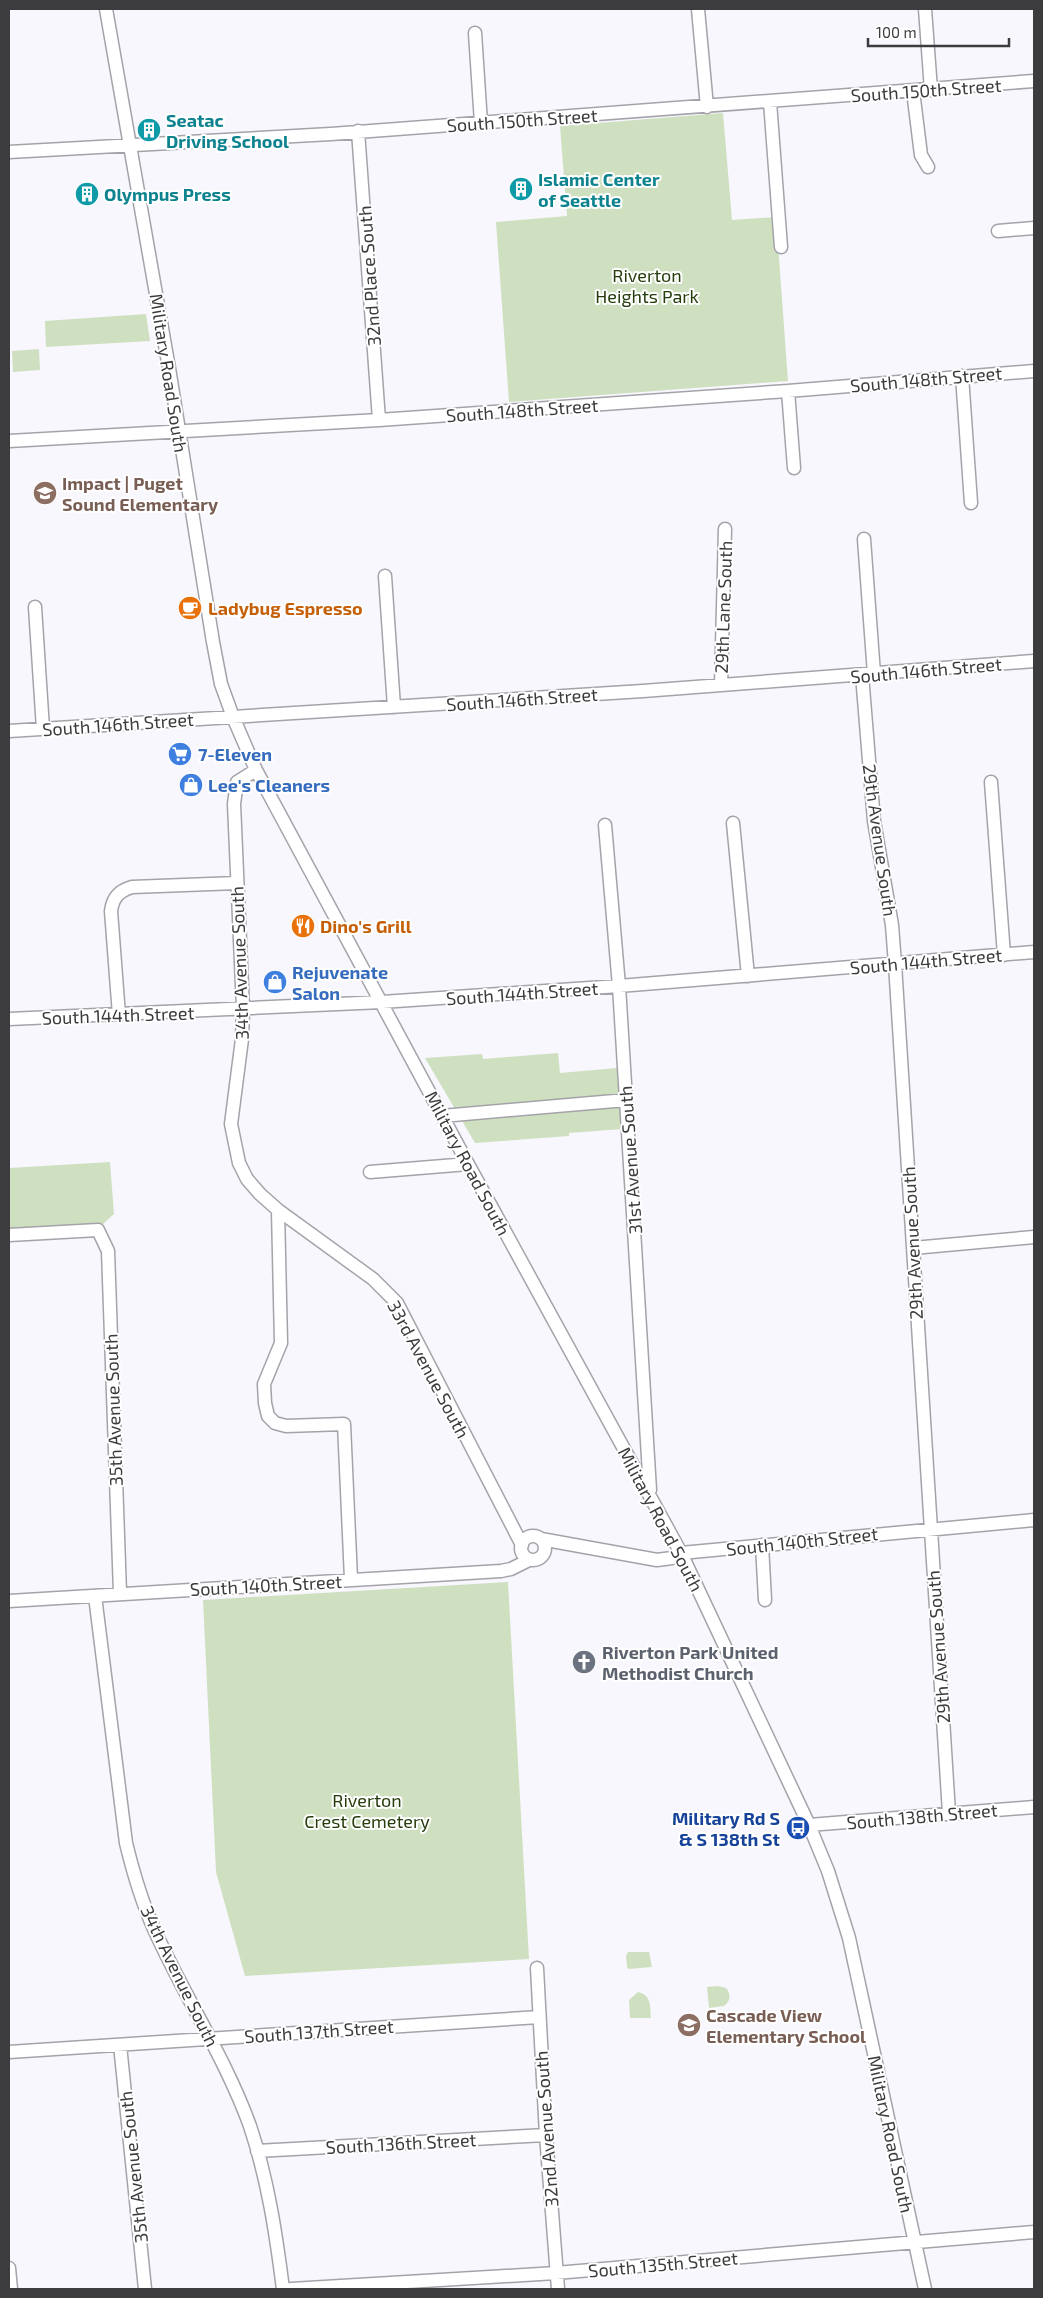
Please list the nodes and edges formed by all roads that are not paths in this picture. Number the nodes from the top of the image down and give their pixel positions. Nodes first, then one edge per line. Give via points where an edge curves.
1 (106, 9) edge
2 (698, 9) edge
3 (925, 9) edge
4 (475, 33) dead end
5 (1034, 82) edge
6 (931, 90) junction
7 (913, 91) junction
8 (770, 102) junction
9 (707, 107) junction
10 (481, 123) junction
11 (358, 131) junction
12 (129, 145) junction
13 (9, 152) edge
14 (928, 167) dead end
15 (1034, 228) edge
16 (998, 231) dead end
17 (781, 247) dead end
18 (1034, 371) edge
19 (962, 376) junction
20 (788, 391) junction
21 (379, 420) junction
22 (178, 432) junction
23 (9, 440) edge
24 (794, 468) dead end
25 (971, 503) dead end
26 (725, 529) dead end
27 (864, 538) dead end
28 (385, 576) dead end
29 (35, 607) dead end
30 (1034, 661) edge
31 (868, 675) junction
32 (721, 686) junction
33 (394, 707) junction
34 (233, 717) junction
35 (43, 729) junction
36 (9, 731) edge
37 (256, 770) junction
38 (991, 782) dead end
39 (733, 823) dead end
40 (605, 825) dead end
41 (237, 883) junction
42 (1034, 952) edge
43 (1004, 955) junction
44 (895, 964) junction
45 (748, 976) junction
46 (619, 986) junction
47 (382, 1002) junction
48 (243, 1009) junction
49 (119, 1014) junction
50 (9, 1019) edge
51 (626, 1100) junction
52 (442, 1116) junction
53 (468, 1164) junction
54 (370, 1172) dead end
55 (278, 1210) junction
56 (9, 1235) edge
57 (1034, 1237) edge
58 (913, 1248) junction
59 (650, 1496) junction
60 (505, 1514) junction
61 (1034, 1520) edge
62 (930, 1529) junction
63 (539, 1541) junction
64 (762, 1545) junction
65 (681, 1553) junction
66 (524, 1555) junction
67 (351, 1579) junction
68 (120, 1593) junction
69 (95, 1596) junction
70 (765, 1600) dead end
71 (9, 1601) edge
72 (1034, 1807) edge
73 (949, 1813) junction
74 (809, 1824) junction
75 (537, 1968) dead end
76 (539, 2017) junction
77 (210, 2038) junction
78 (120, 2044) junction
79 (9, 2052) edge
80 (546, 2135) junction
81 (257, 2150) junction
82 (1034, 2232) edge
83 (913, 2242) junction
84 (9, 2268) edge
85 (556, 2273) junction
86 (11, 2289) edge
87 (145, 2289) edge
88 (283, 2289) edge
89 (291, 2289) edge
90 (558, 2289) edge
91 (925, 2289) edge

1 - 12 street, Military Road South
2 - 9 street
3 - 6 street
4 - 10 street
5 - 6 street, South 150th Street
6 - 7 street, South 150th Street
7 - 8 street, South 150th Street
7 - 14 street via 921,155
8 - 9 street, South 150th Street
8 - 17 street
9 - 10 street, South 150th Street
10 - 11 street, South 150th Street
11 - 12 street, South 150th Street
11 - 21 street, 32nd Place South
12 - 13 street, South 150th Street
12 - 22 street, Military Road South
15 - 16 street
18 - 19 street, South 148th Street
19 - 20 street, South 148th Street
19 - 25 street
20 - 21 street, South 148th Street
20 - 24 street
21 - 22 street, South 148th Street
22 - 23 street, South 148th Street
22 - 34 street, Military Road South via 221,684
26 - 32 street, 29th Lane South
27 - 31 street, 29th Avenue South
28 - 33 street
29 - 35 street
30 - 31 street, South 146th Street
31 - 32 street, South 146th Street
31 - 44 street, 29th Avenue South via 874,822 892,925
32 - 33 street, South 146th Street
33 - 34 street, South 146th Street
34 - 35 street, South 146th Street
34 - 37 street, Military Road South
35 - 36 street, South 146th Street
37 - 41 street, 34th Avenue South via 237,782
37 - 47 street, Military Road South
38 - 43 street
39 - 45 street
40 - 46 street, 31st Avenue South
41 - 48 street, 34th Avenue South
41 - 49 street via 132,887 118,894 112,902 111,911
42 - 43 street, South 144th Street
43 - 44 street, South 144th Street
44 - 45 street, South 144th Street
44 - 58 street, 29th Avenue South
45 - 46 street, South 144th Street
46 - 47 street, South 144th Street
46 - 51 street, 31st Avenue South
47 - 48 street, South 144th Street
47 - 52 street, Military Road South
48 - 49 street, South 144th Street
48 - 55 street, 34th Avenue South via 232,1112 234,1144 238,1163 247,1179
49 - 50 street, South 144th Street
51 - 52 street
51 - 59 street, 31st Avenue South
52 - 53 street, Military Road South
53 - 54 street
53 - 59 street, Military Road South
55 - 60 street, 33rd Avenue South via 373,1279 397,1303
55 - 67 street via 281,1343 264,1384 265,1403 268,1416 275,1423 286,1426 344,1424
56 - 68 street, 35th Avenue South via 98,1230 108,1251
57 - 58 street
58 - 62 street, 29th Avenue South
59 - 65 street, Military Road South
60 - 63 street, 33rd Avenue South
60 - 66 street, 33rd Avenue South
61 - 62 street, South 140th Street
62 - 64 street, South 140th Street
62 - 73 street, 29th Avenue South
63 - 65 street, South 140th Street via 558,1540 571,1546 657,1560
63 - 66 street via 526,1539
63 - 66 street via 541,1558
64 - 65 street, South 140th Street
64 - 70 street
65 - 74 street, Military Road South
66 - 67 street, South 140th Street via 511,1569 501,1572
67 - 68 street, South 140th Street
68 - 69 street, South 140th Street
69 - 71 street, South 140th Street
69 - 77 street, 34th Avenue South via 126,1843 154,1928
72 - 73 street, South 138th Street
73 - 74 street, South 138th Street
74 - 83 street, Military Road South via 849,1938
75 - 76 street, 32nd Avenue South
76 - 77 street, South 137th Street
76 - 80 street, 32nd Avenue South
77 - 78 street, South 137th Street
77 - 81 street, 34th Avenue South via 250,2126
78 - 79 street, South 137th Street
78 - 87 street, 35th Avenue South
80 - 81 street, South 136th Street
80 - 85 street, 32nd Avenue South
81 - 88 street, 34th Avenue South via 274,2216
82 - 83 street, South 135th Street
83 - 85 street, South 135th Street
83 - 91 street, Military Road South
84 - 86 street
85 - 89 street, South 135th Street
85 - 90 street, 32nd Avenue South

